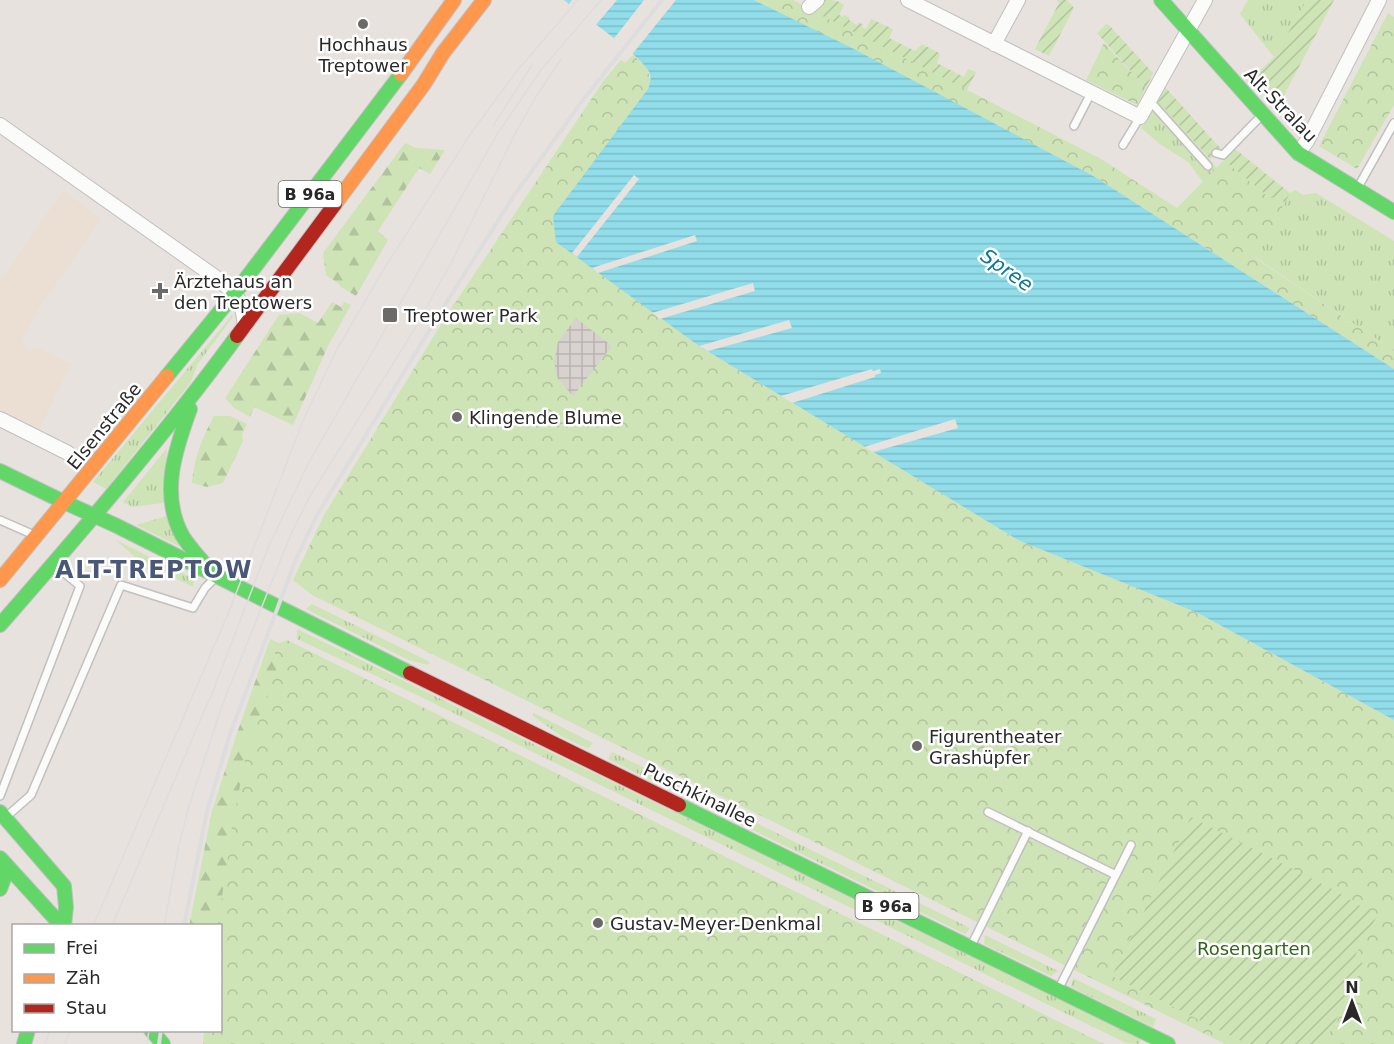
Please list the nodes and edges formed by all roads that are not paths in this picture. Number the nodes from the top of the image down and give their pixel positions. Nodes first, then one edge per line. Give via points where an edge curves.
1 (454, 0) edge
2 (484, 0) edge
3 (500, 0) edge
4 (908, 0) edge
5 (1018, 0) edge
6 (1161, 0) edge
7 (1205, 0) edge
8 (1379, 0) edge
9 (1188, 30) junction
10 (463, 39) junction
11 (994, 44) junction
12 (1091, 93) junction
13 (1149, 100) junction
14 (1264, 114) junction
15 (1140, 117) junction
16 (1394, 123) edge
17 (0, 125) edge
18 (1074, 126) dead end
19 (1123, 145) dead end
20 (1216, 153) dead end
21 (1298, 153) junction
22 (1208, 166) dead end
23 (1357, 189) junction
24 (1394, 212) edge
25 (235, 293) junction
26 (245, 326) junction
27 (196, 392) junction
28 (0, 419) edge
29 (68, 453) dead end
30 (0, 471) edge
31 (64, 502) junction
32 (92, 519) junction
33 (3, 521) edge
34 (36, 536) junction
35 (55, 566) junction
36 (216, 577) junction
37 (0, 580) edge
38 (22, 612) dead end
39 (0, 625) edge
40 (0, 796) edge
41 (988, 812) dead end
42 (3, 815) edge
43 (1028, 831) junction
44 (1131, 845) dead end
45 (4, 863) edge
46 (1116, 875) junction
47 (0, 889) edge
48 (61, 924) edge
49 (63, 924) edge
50 (970, 947) junction
51 (1058, 990) junction
52 (153, 1032) edge
53 (163, 1044) edge
54 (1168, 1044) edge

1 - 25 main road, B 96a
2 - 10 main road, B 96a
3 - 10 main road
4 - 11 street
5 - 11 street
6 - 9 main road, Alt-Stralau
7 - 9 street
8 - 21 street
9 - 13 street
9 - 14 main road, Alt-Stralau
10 - 26 main road, B 96a via 424,84
11 - 12 street
12 - 15 street
12 - 18 lane
13 - 15 street
13 - 22 lane
14 - 20 lane via 1223,155
14 - 21 main road, Alt-Stralau
15 - 19 lane
16 - 23 lane
17 - 25 street
21 - 23 main road, Alt-Stralau
23 - 24 main road, Alt-Stralau
25 - 26 street via 243,305
25 - 31 main road, Elsenstraße / B 96a
26 - 27 main road, B 96a
27 - 32 main road
27 - 36 main road, Puschkinallee / B 96a via 171,463 170,490 180,533
28 - 29 street
30 - 31 main road, Puschkinallee
31 - 32 main road, Puschkinallee
31 - 34 main road, Elsenstraße / B 96a
32 - 35 main road
32 - 36 main road, Puschkinallee
33 - 34 lane
34 - 37 main road, Elsenstraße / B 96a
35 - 38 lane
35 - 39 main road
35 - 40 lane via 80,586
36 - 42 lane via 193,608 121,585 31,795
36 - 50 main road, Puschkinallee / B 96a
41 - 43 lane
42 - 49 main road via 64,886
43 - 46 lane
43 - 50 lane
44 - 46 lane
45 - 47 main road
45 - 48 main road
46 - 51 lane
50 - 51 main road, Puschkinallee / B 96a
51 - 54 main road, Puschkinallee / B 96a
52 - 53 main road

